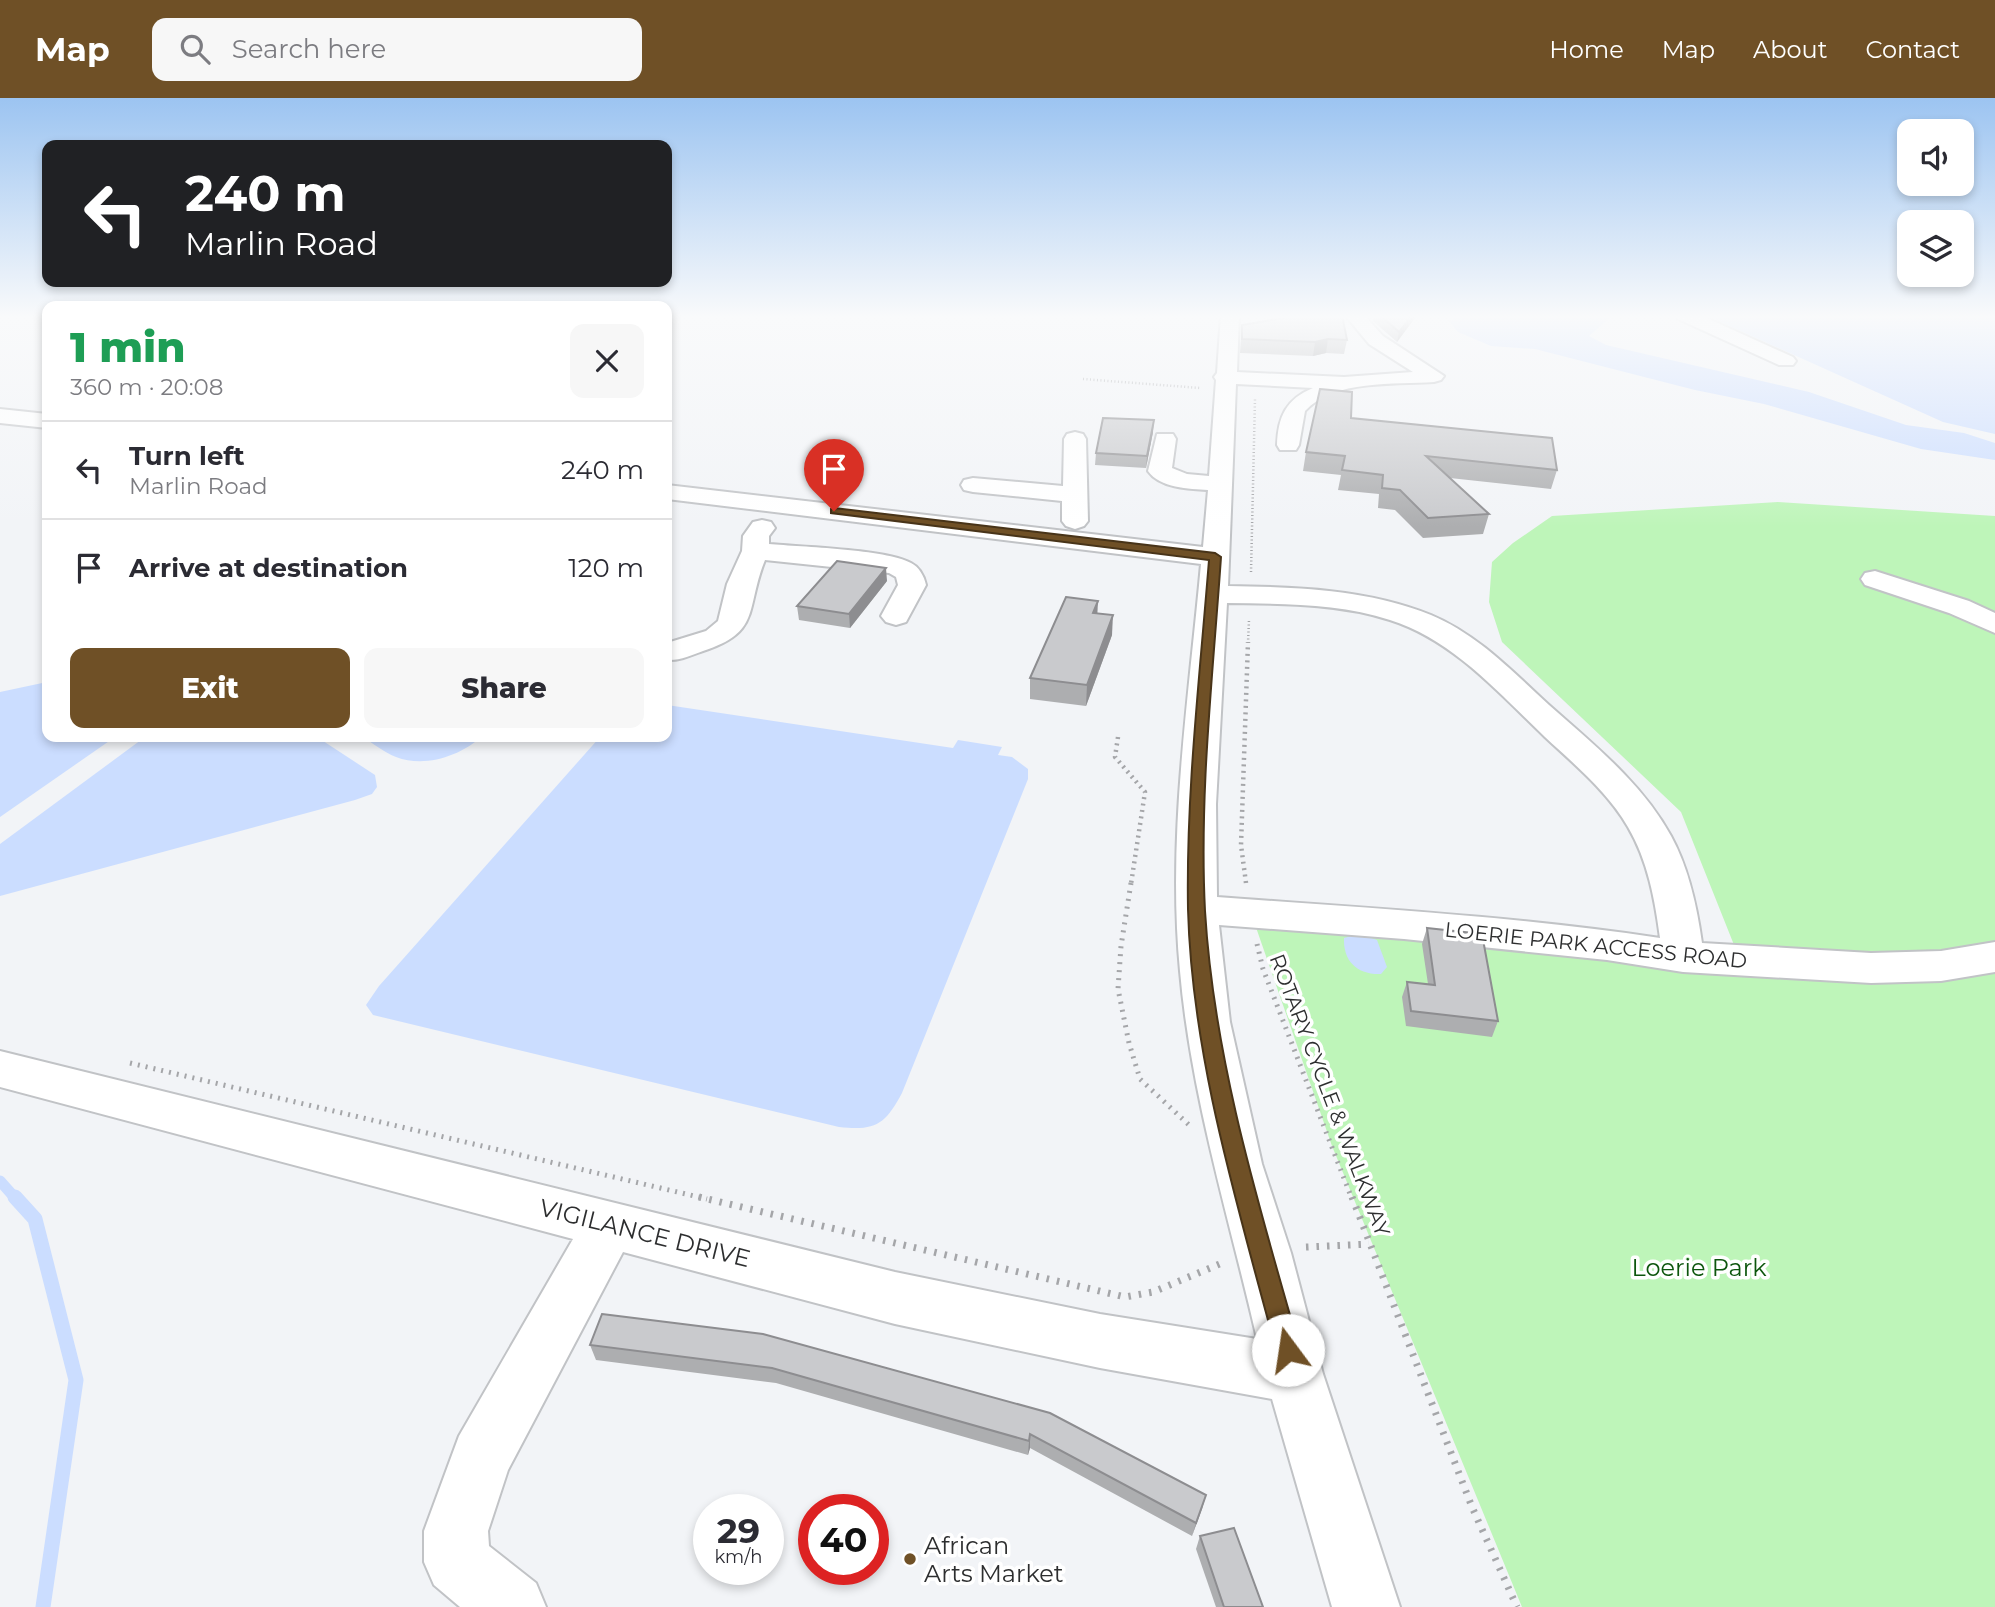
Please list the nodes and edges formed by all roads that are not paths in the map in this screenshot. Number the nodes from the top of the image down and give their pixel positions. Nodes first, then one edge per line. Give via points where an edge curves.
1 (1235, 385) edge
2 (1338, 385) edge
3 (0, 416) edge
4 (42, 420) edge
5 (1075, 439) dead end
6 (1165, 439) dead end
7 (1288, 445) dead end
8 (1221, 484) junction
9 (973, 485) dead end
10 (672, 493) edge
11 (1076, 495) junction
12 (781, 505) junction
13 (1075, 540) junction
14 (755, 551) junction
15 (1215, 557) junction
16 (1875, 579) dead end
17 (1212, 594) junction
18 (896, 616) dead end
19 (1995, 624) edge
20 (672, 651) edge
21 (1197, 909) junction
22 (1683, 957) junction
23 (1995, 957) edge
24 (0, 1069) edge
25 (610, 1224) junction
26 (1294, 1374) junction
27 (512, 1607) edge
28 (1366, 1607) edge

1 - 8 street
2 - 7 street via 1315,394 1292,412
3 - 4 street
5 - 11 street
6 - 8 street via 1158,469 1163,474 1183,481
8 - 15 street
9 - 11 street
10 - 12 street
11 - 13 street
12 - 13 street
12 - 14 street via 756,536
13 - 15 street
14 - 18 street via 902,567 912,585
14 - 20 street via 741,584 732,625 717,637
15 - 17 street
16 - 19 street
17 - 21 street via 1198,804
17 - 22 street via 1369,606 1404,614 1484,662 1620,791 1646,825 1677,903
21 - 22 street, LOERIE PARK ACCESS ROAD via 1498,934
21 - 26 street via 1208,1022 1237,1164
22 - 23 street, LOERIE PARK ACCESS ROAD via 1871,968 1941,966
24 - 25 street, VIGILANCE DRIVE
25 - 26 street, VIGILANCE DRIVE via 895,1298 1100,1341
25 - 27 street via 481,1458 456,1531 457,1562
26 - 28 street

